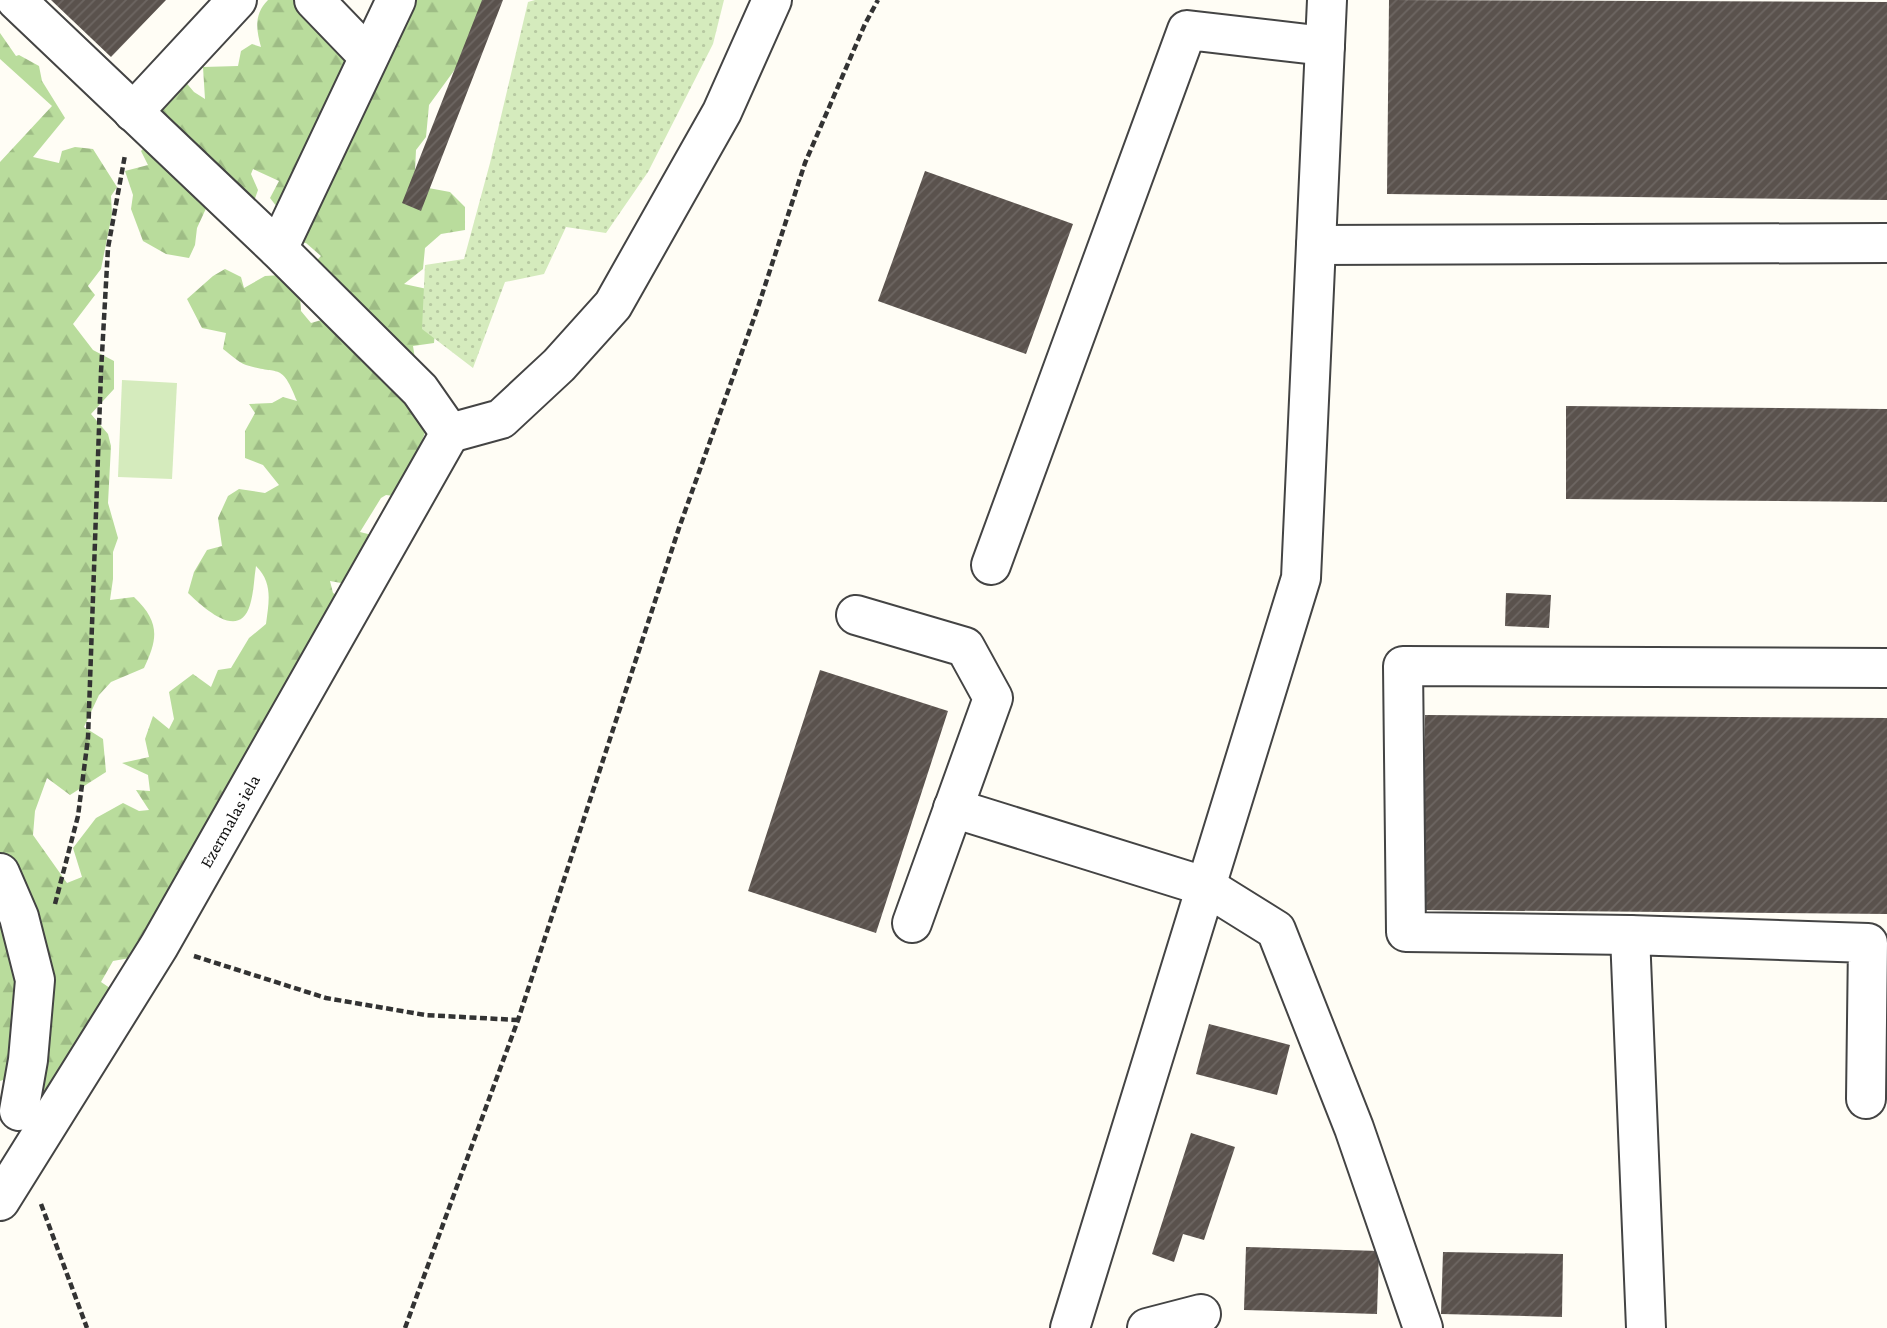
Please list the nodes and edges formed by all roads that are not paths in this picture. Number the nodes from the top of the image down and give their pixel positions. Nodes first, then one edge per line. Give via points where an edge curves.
1 (16, 0) edge
2 (237, 0) edge
3 (314, 0) edge
4 (396, 0) edge
5 (772, 0) edge
6 (1327, 0) edge
7 (1325, 46) junction
8 (368, 56) junction
9 (132, 112) junction
10 (1887, 243) edge
11 (1316, 245) junction
12 (278, 249) junction
13 (450, 433) junction
14 (991, 565) dead end
15 (856, 615) dead end
16 (1887, 668) edge
17 (953, 808) junction
18 (0, 873) edge
19 (1208, 887) junction
20 (912, 923) dead end
21 (1630, 936) junction
22 (1866, 1099) dead end
23 (21, 1113) edge
24 (0, 1201) edge
25 (1201, 1314) dead end
26 (1070, 1328) edge
27 (1147, 1328) edge
28 (1423, 1328) edge
29 (1646, 1328) edge

1 - 9 street
2 - 9 street
3 - 8 street
4 - 8 street
5 - 13 street via 722,112 613,305 559,365 501,419
6 - 7 street
7 - 11 street
7 - 14 street via 1187,30
8 - 12 street
9 - 12 street
10 - 11 street
11 - 19 street via 1301,578
12 - 13 street via 419,390
13 - 23 street, Ezermalas iela via 159,946
15 - 17 street via 965,647 993,698
16 - 21 street via 1403,666 1406,932
17 - 19 street
17 - 20 street
18 - 23 street via 19,916 35,979
19 - 26 street
19 - 28 street via 1276,930 1354,1128
21 - 22 street via 1868,943
21 - 29 street
23 - 24 street, Ezermalas iela
25 - 27 street

